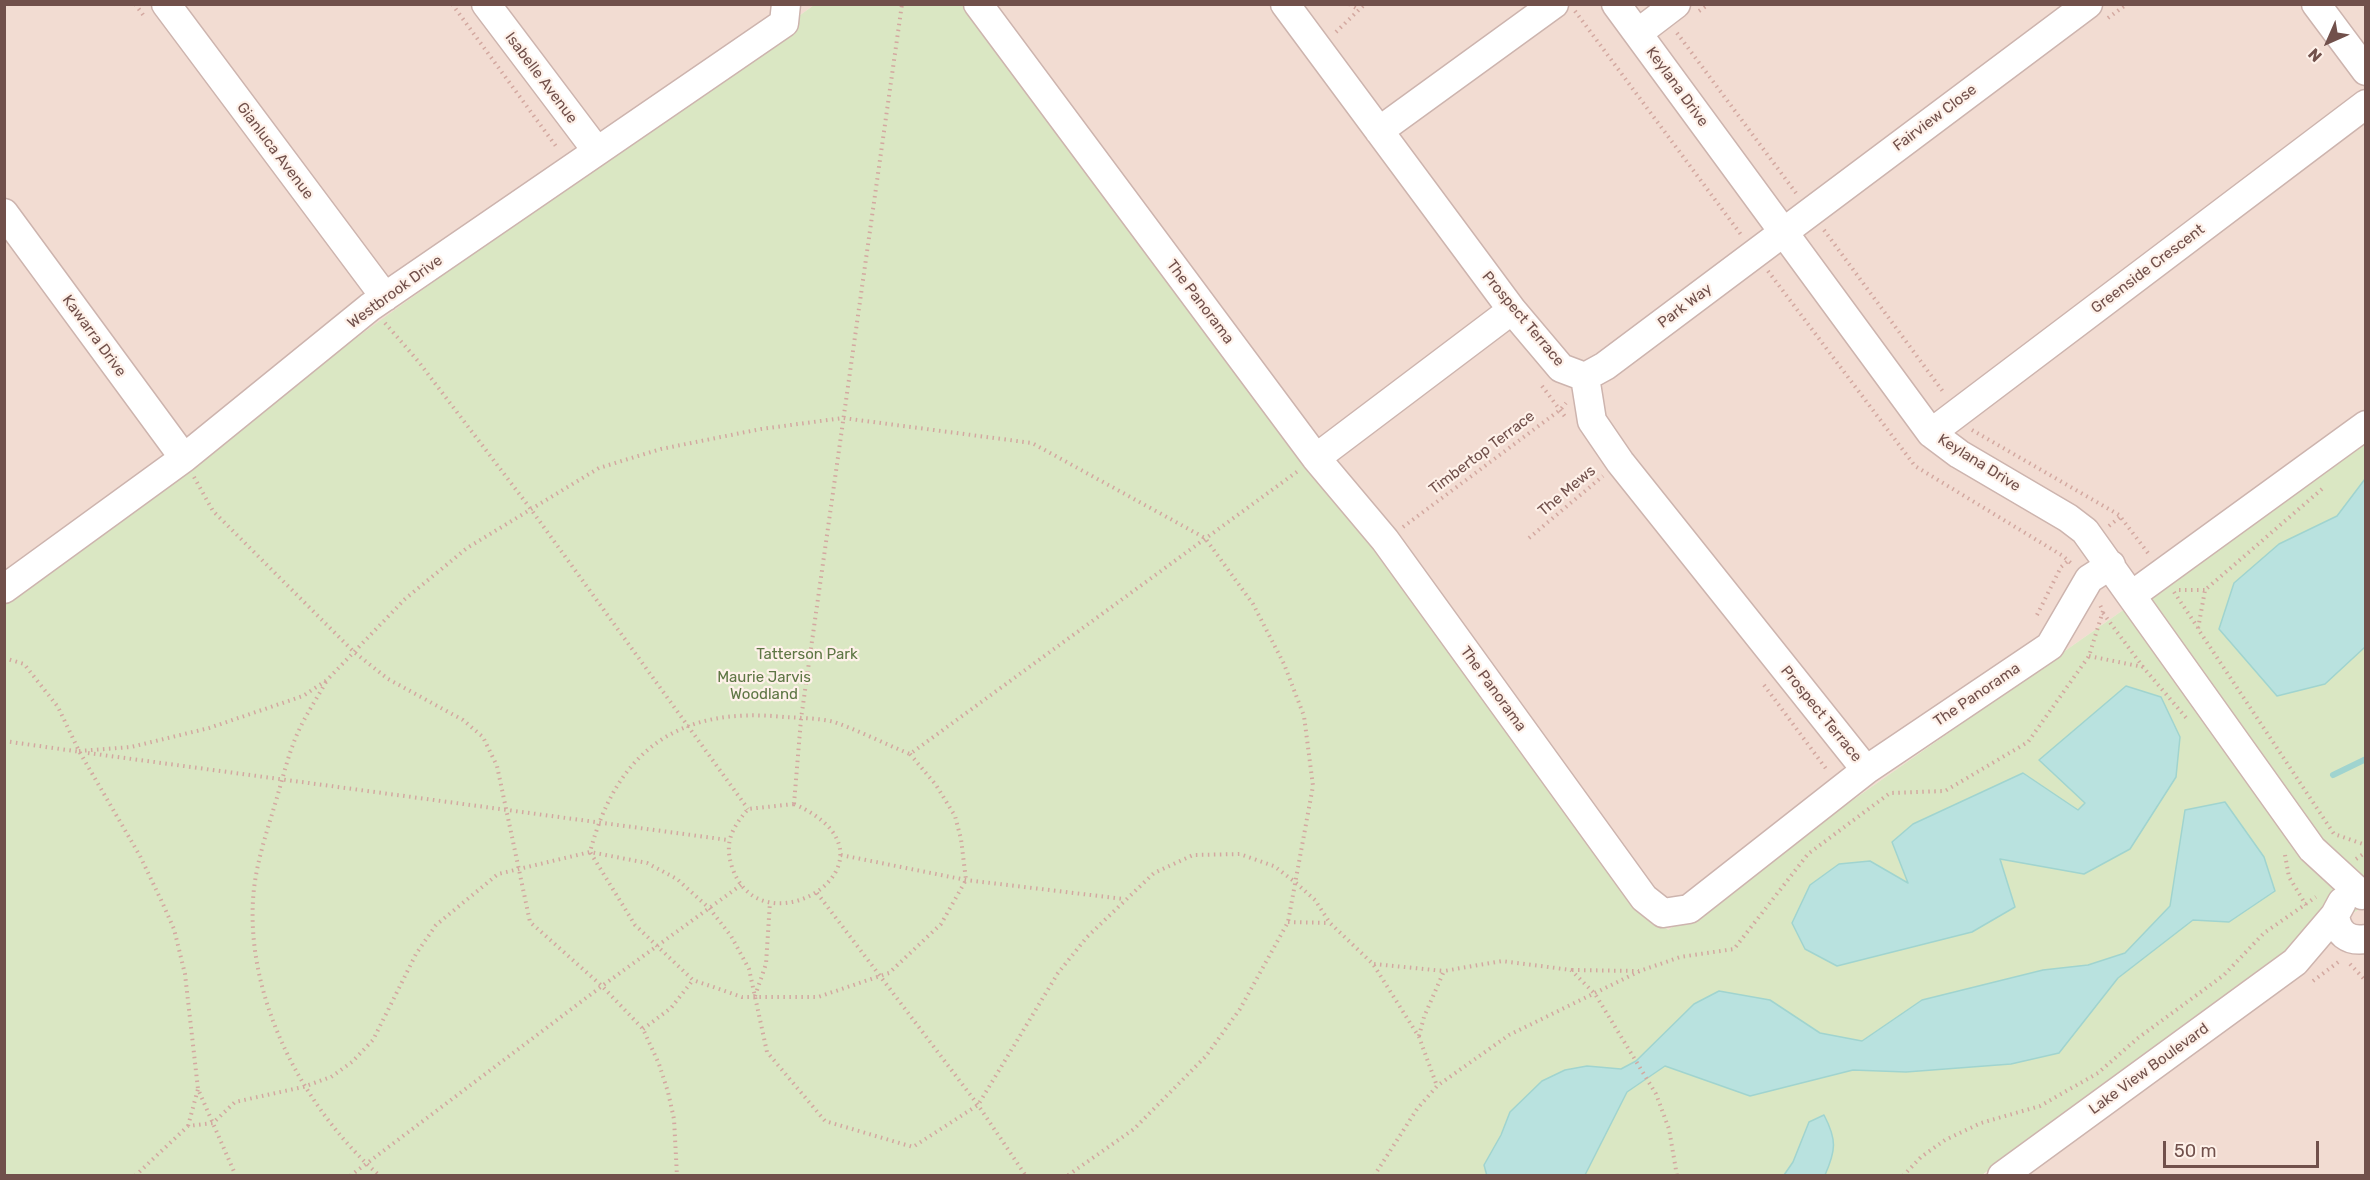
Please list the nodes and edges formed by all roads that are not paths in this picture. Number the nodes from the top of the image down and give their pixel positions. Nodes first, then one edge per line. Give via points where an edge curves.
1 (486, 4) edge
2 (786, 4) edge
3 (978, 4) edge
4 (1285, 4) edge
5 (1554, 4) edge
6 (1616, 4) edge
7 (2088, 4) edge
8 (2316, 4) edge
9 (1669, 9) edge
10 (157, 14) edge
11 (1638, 33) junction
12 (2366, 71) edge
13 (2366, 104) edge
14 (1379, 131) junction
15 (597, 151) junction
16 (4, 213) edge
17 (1784, 232) junction
18 (378, 302) junction
19 (1512, 310) junction
20 (1585, 377) junction
21 (2366, 425) edge
22 (1931, 433) junction
23 (184, 458) junction
24 (1316, 458) junction
25 (2100, 572) junction
26 (4, 589) edge
27 (2132, 595) junction
28 (1863, 766) junction
29 (2312, 849) junction
30 (2364, 895) edge
31 (2336, 914) junction
32 (2356, 944) edge
33 (2295, 962) junction
34 (2002, 1176) edge

1 - 15 street, Isabelle Avenue
2 - 15 street, Westbrook Drive via 784,23
3 - 24 street, The Panorama
4 - 14 street, Prospect Terrace
5 - 14 street
6 - 11 street, Keylana Drive
7 - 17 street, Fairview Close
8 - 12 street
9 - 11 street
10 - 18 street, Gianluca Avenue
11 - 17 street, Keylana Drive
13 - 22 street, Greenside Crescent
14 - 19 street, Prospect Terrace
15 - 18 street, Westbrook Drive
16 - 23 street, Kawarra Drive
17 - 20 street, Park Way
17 - 22 street, Keylana Drive
18 - 23 street, Westbrook Drive
19 - 20 street, Prospect Terrace via 1561,368
19 - 24 street
20 - 28 street, Prospect Terrace via 1592,421 1620,462
21 - 27 street
22 - 25 street, Keylana Drive via 1959,454 2078,524 2092,540
23 - 26 street, Westbrook Drive
24 - 28 street, The Panorama via 1385,540 1644,898 1664,913 1689,909
25 - 27 street, Keylana Drive
25 - 28 street, The Panorama via 2050,646
27 - 29 street, Keylana Drive
29 - 30 street, Keylana Drive
29 - 31 street, Keylana Drive
30 - 31 street, Lake View Boulevard via 2348,897
31 - 32 street, Keylana Drive via 2340,930
31 - 33 street, Lake View Boulevard
32 - 33 street, Lake View Boulevard
33 - 34 street, Lake View Boulevard

